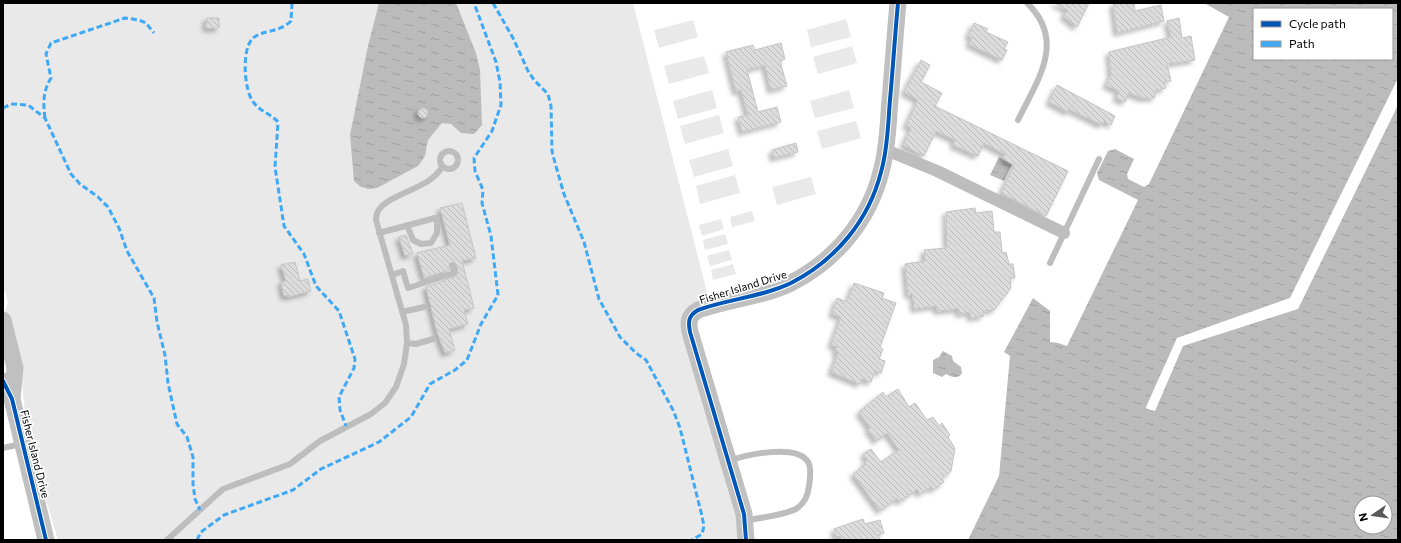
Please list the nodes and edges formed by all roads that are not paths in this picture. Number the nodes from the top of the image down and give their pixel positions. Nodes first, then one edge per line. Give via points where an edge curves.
1 (898, 3) edge
2 (1027, 3) edge
3 (1018, 120) dead end
4 (886, 150) junction
5 (1099, 159) dead end
6 (442, 167) dead end
7 (408, 225) junction
8 (379, 233) junction
9 (1064, 233) junction
10 (1050, 263) dead end
11 (453, 266) dead end
12 (392, 274) junction
13 (424, 307) dead end
14 (402, 312) junction
15 (3, 320) edge
16 (433, 339) dead end
17 (407, 343) junction
18 (7, 350) edge
19 (3, 381) edge
20 (11, 404) junction
21 (23, 443) junction
22 (3, 448) edge
23 (728, 461) junction
24 (746, 520) junction
25 (47, 537) edge
26 (167, 540) edge
27 (746, 540) edge

1 - 4 street, Fisher Island Drive
2 - 3 lane via 1042,23 1047,36 1047,49 1042,70
4 - 9 street via 924,165
4 - 23 street, Fisher Island Drive via 882,171 870,203 853,232 831,256 789,284 702,308 689,317 690,332
5 - 9 lane
6 - 8 lane via 433,179 385,204 378,211 376,220
7 - 7 lane via 437,218 437,233 431,243 421,244 413,240
7 - 8 lane
8 - 12 lane
9 - 10 lane
11 - 12 lane via 454,272 451,274 408,288 403,271
12 - 14 lane
13 - 14 lane
14 - 17 lane
15 - 18 street, Fisher Island Drive
16 - 17 lane via 416,344
17 - 26 lane via 404,364 396,387 385,403 371,414 320,441 290,464 223,489
18 - 20 street, Fisher Island Drive via 15,368
19 - 20 street, Fisher Island Drive
20 - 21 street, Fisher Island Drive
21 - 22 lane
21 - 25 street, Fisher Island Drive
23 - 24 street, Fisher Island Drive
23 - 24 lane via 753,454 775,452 798,455 806,460 809,466 808,492 800,506 790,511
24 - 27 street, Fisher Island Drive

